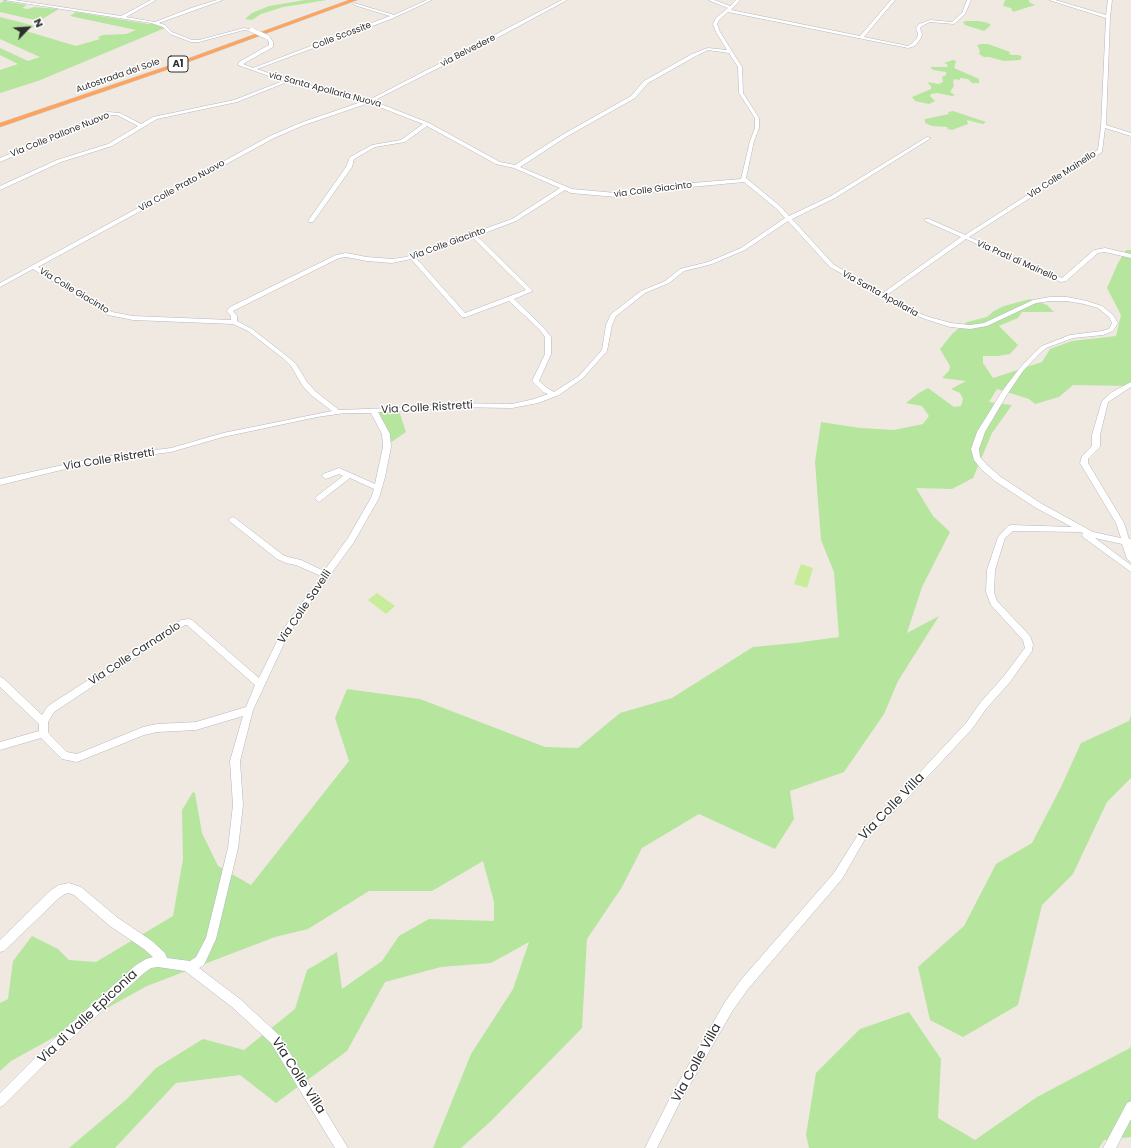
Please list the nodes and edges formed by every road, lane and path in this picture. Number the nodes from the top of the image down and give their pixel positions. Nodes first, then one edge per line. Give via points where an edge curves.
1 (6, 0) edge
2 (24, 0) edge
3 (154, 0) edge
4 (222, 0) edge
5 (342, 0) edge
6 (430, 0) edge
7 (565, 0) edge
8 (710, 0) edge
9 (738, 0) edge
10 (893, 0) edge
11 (969, 0) edge
12 (1051, 0) edge
13 (1110, 0) edge
14 (0, 2) edge
15 (354, 2) edge
16 (17, 3) junction
17 (730, 9) junction
18 (393, 16) junction
19 (122, 17) junction
20 (1108, 18) junction
21 (156, 23) junction
22 (861, 38) junction
23 (730, 52) junction
24 (254, 69) junction
25 (286, 81) junction
26 (370, 101) junction
27 (0, 120) edge
28 (427, 124) junction
29 (0, 125) edge
30 (141, 126) junction
31 (1104, 126) junction
32 (1131, 135) edge
33 (929, 138) dead end
34 (0, 160) edge
35 (516, 167) junction
36 (744, 180) junction
37 (0, 188) edge
38 (563, 189) junction
39 (788, 219) junction
40 (927, 220) dead end
41 (311, 221) dead end
42 (473, 235) junction
43 (965, 237) junction
44 (1131, 256) edge
45 (412, 257) junction
46 (34, 267) junction
47 (0, 285) edge
48 (883, 294) junction
49 (511, 299) junction
50 (234, 322) junction
51 (1131, 384) edge
52 (553, 394) junction
53 (374, 411) junction
54 (338, 412) junction
55 (349, 475) junction
56 (326, 476) dead end
57 (0, 482) edge
58 (378, 488) junction
59 (319, 499) dead end
60 (232, 520) dead end
61 (1081, 530) junction
62 (1128, 542) edge
63 (1131, 559) edge
64 (1131, 569) edge
65 (327, 576) junction
66 (0, 680) edge
67 (260, 684) junction
68 (249, 710) junction
69 (43, 722) junction
70 (47, 738) junction
71 (0, 746) edge
72 (0, 947) edge
73 (163, 962) junction
74 (188, 967) junction
75 (0, 1101) edge
76 (1131, 1107) edge
77 (342, 1148) edge
78 (650, 1148) edge
79 (1108, 1148) edge

1 - 14 street
1 - 16 street
2 - 16 street
3 - 19 street
4 - 21 street
5 - 27 highway, Autostrada del Sole / A1 via 137,75
6 - 18 street, Colle Scossite
7 - 26 street, via Belvedere
8 - 17 street
9 - 17 street
10 - 22 street
11 - 22 street via 964,13 954,23 930,21 919,25 919,37 910,47
12 - 20 street
13 - 20 street, Via Colle Mainello
15 - 18 street
15 - 29 highway, Autostrada del Sole / A1
16 - 19 street
17 - 22 street
17 - 23 street via 717,19 715,24
18 - 24 street, Colle Scossite
19 - 21 street
20 - 31 street, Via Colle Mainello
21 - 24 street, via Santa Apollaria Nuova, bridge via 171,33 195,41 240,30 252,30 267,37 271,46 240,64
23 - 35 street via 708,49 694,55 646,82 633,97
23 - 36 street via 741,71 741,93 757,118 757,128 744,170
24 - 25 street, via Santa Apollaria Nuova
25 - 26 street, via Santa Apollaria Nuova
25 - 30 street via 235,101 170,114 155,118
26 - 28 street, via Santa Apollaria Nuova
26 - 46 street, Via Colle Prato Nuovo via 279,133
28 - 35 street, via Santa Apollaria Nuova via 498,163
28 - 41 street via 402,141 374,146 352,158 349,167
30 - 34 street, Via Colle Pallone Nuovo via 117,113 109,114
30 - 37 street via 110,145 59,161
31 - 32 street
31 - 43 street, Via Colle Mainello via 1101,148 1098,152
33 - 39 street, Via Colle Ristretti via 833,197
35 - 38 street, via Santa Apollaria Nuova
36 - 38 street, via Colle Giacinto via 616,195 577,193
36 - 39 street, Via Santa Apollaria
38 - 42 street, Via Colle Giacinto via 514,220
39 - 48 street, Via Santa Apollaria via 832,266
39 - 52 street, Via Colle Ristretti via 743,249 710,263 682,270 667,282 644,292 630,302 610,320 605,350 581,376
40 - 43 street
42 - 45 street, Via Colle Giacinto
42 - 49 street via 530,291
43 - 44 street, Via Prati di Mainello via 1062,280 1096,251 1106,250
43 - 48 street, Via Colle Mainello
45 - 49 street via 464,316
45 - 50 street, Via Colle Giacinto via 396,261 346,255 334,257 232,307 230,310
46 - 47 street, Via Colle Prato Nuovo
46 - 50 street, Via Colle Giacinto via 110,314 133,318
48 - 61 street, Via Santa Apollaria via 921,316 966,327 992,323 1035,301 1050,299 1085,302 1110,314 1115,323 1110,330 1072,336 1044,347 1021,370 1005,392 981,432 975,449 980,463 998,479
49 - 52 street via 548,337 548,354 535,380
50 - 54 street, Via Colle Giacinto via 250,330 286,358 294,365 313,393
51 - 62 street via 1105,401 1096,435 1096,447 1085,458 1084,463 1115,512
52 - 53 street, Via Colle Ristretti via 512,406 449,405
53 - 54 street, Via Colle Ristretti
53 - 58 street, Via Colle Savelli via 386,434 387,446
54 - 57 street, Via Colle Ristretti via 223,435 171,450 94,460
55 - 56 street via 339,471
55 - 58 street
55 - 59 street
58 - 65 street, Via Colle Savelli via 361,524
60 - 65 street via 280,557 298,562
61 - 62 street, Via Santa Apollaria via 1101,538
61 - 64 street
61 - 78 street, Via Colle Villa via 1011,528 1002,536 991,570 990,592 994,603 1027,638 1029,649 969,726 898,803 862,836 838,876 744,985 729,1006
62 - 63 street
65 - 67 street, Via Colle Savelli via 285,633
66 - 69 street
67 - 68 street, Via Colle Savelli
67 - 69 street, Via Colle Carnarolo via 189,622 184,622 57,704
68 - 70 street via 196,726 143,731 73,758 64,756
68 - 74 street, Via Colle Savelli via 235,761 238,805 233,848 209,945 200,961
69 - 70 street
70 - 71 street via 40,734
72 - 73 street via 57,892 70,888 148,945
73 - 74 street, Via di Valle Epiconia
73 - 75 street, Via di Valle Epiconia via 148,964 132,975
74 - 77 street, Via Colle Villa via 230,998 275,1039
76 - 79 street

